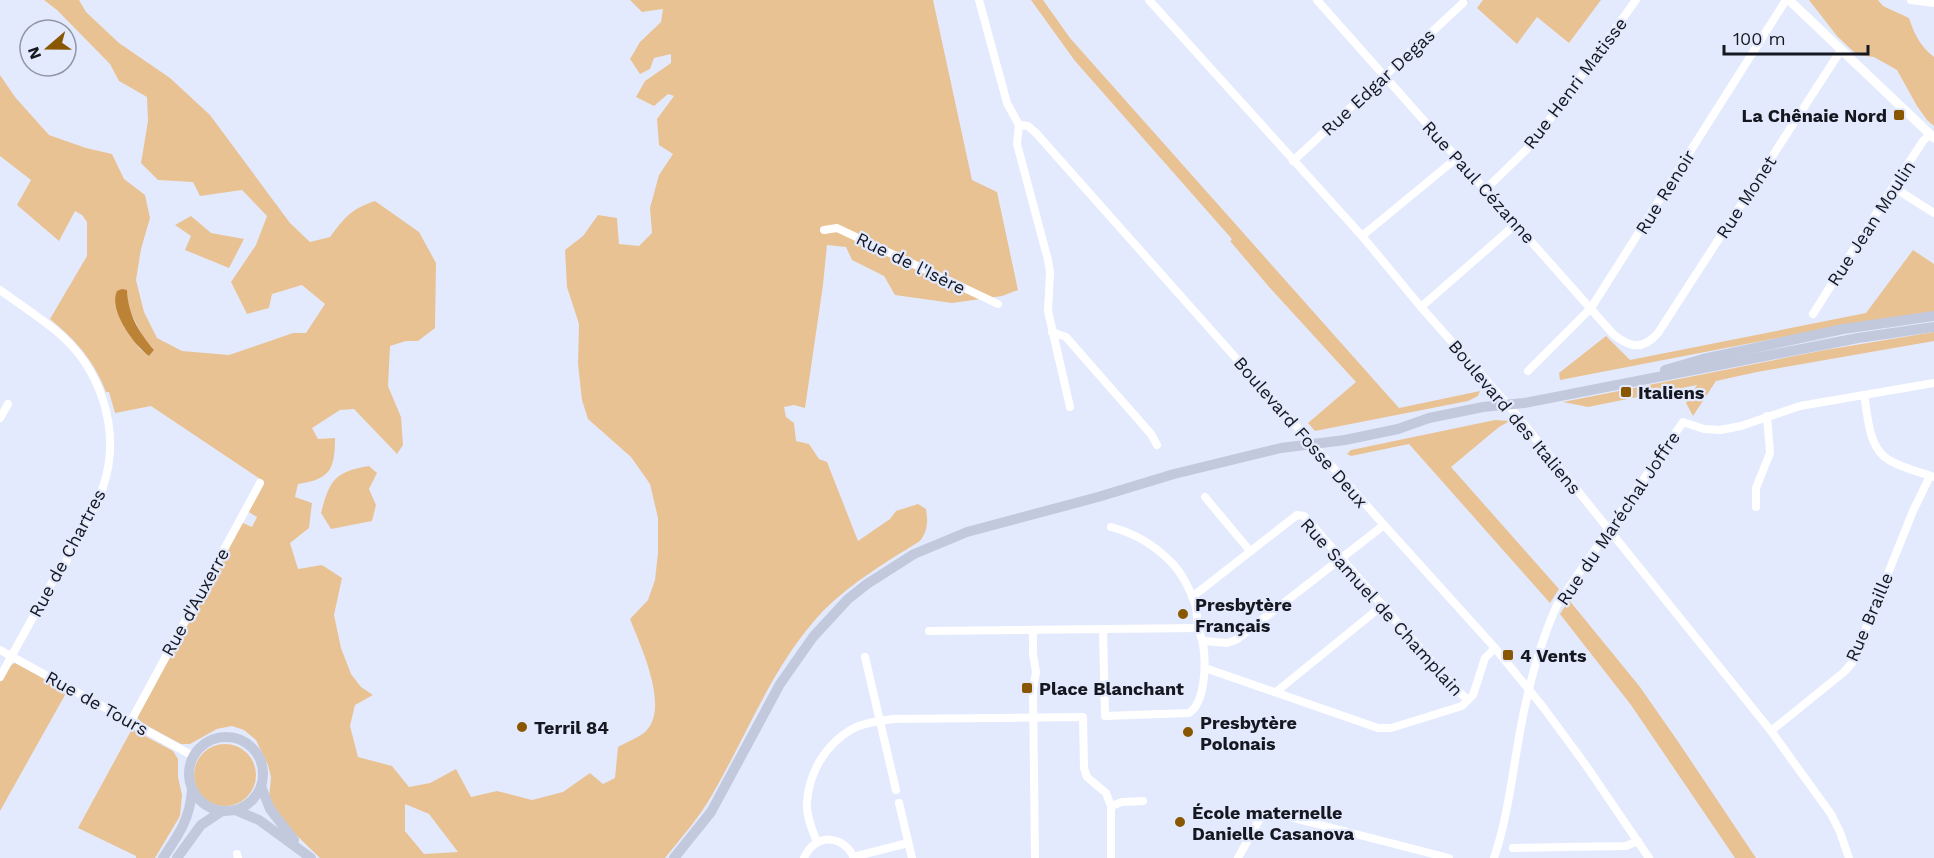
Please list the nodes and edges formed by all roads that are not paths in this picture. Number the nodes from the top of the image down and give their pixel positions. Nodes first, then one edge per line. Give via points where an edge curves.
1 (979, 0) edge
2 (1149, 0) edge
3 (1317, 0) edge
4 (1636, 0) edge
5 (1788, 0) edge
6 (1911, 0) edge
7 (1463, 3) dead end
8 (1934, 3) edge
9 (1841, 50) junction
10 (1384, 77) junction
11 (1018, 125) junction
12 (1932, 136) edge
13 (1458, 157) junction
14 (1293, 161) junction
15 (1893, 187) junction
16 (1486, 189) junction
17 (1934, 213) edge
18 (1516, 224) junction
19 (824, 230) dead end
20 (1362, 236) junction
21 (0, 290) edge
22 (998, 304) dead end
23 (1421, 307) junction
24 (1591, 308) junction
25 (1813, 314) dead end
26 (1934, 316) edge
27 (1934, 327) edge
28 (1052, 332) junction
29 (1650, 342) joint
30 (1528, 371) dead end
31 (1645, 378) junction
32 (1934, 383) edge
33 (1864, 395) junction
34 (8, 404) dead end
35 (1508, 405) junction
36 (1070, 406) dead end
37 (1767, 416) junction
38 (0, 418) edge
39 (1157, 445) dead end
40 (1313, 445) junction
41 (1932, 477) edge
42 (260, 483) dead end
43 (1205, 497) dead end
44 (1756, 507) dead end
45 (1383, 525) junction
46 (1111, 527) dead end
47 (1610, 530) junction
48 (1250, 551) junction
49 (1342, 558) junction
50 (1192, 597) junction
51 (1383, 605) junction
52 (1198, 628) junction
53 (1103, 629) junction
54 (1033, 630) junction
55 (929, 631) dead end
56 (1203, 641) junction
57 (1495, 648) junction
58 (0, 650) edge
59 (11, 656) junction
60 (864, 657) dead end
61 (1205, 668) junction
62 (0, 676) edge
63 (1528, 690) junction
64 (1276, 692) junction
65 (1468, 700) junction
66 (1033, 717) junction
67 (131, 721) junction
68 (880, 721) junction
69 (1771, 731) junction
70 (193, 756) junction
71 (261, 786) junction
72 (192, 790) junction
73 (896, 790) dead end
74 (1143, 801) dead end
75 (899, 803) dead end
76 (1112, 806) junction
77 (235, 810) junction
78 (222, 811) junction
79 (1638, 841) junction
80 (817, 842) junction
81 (908, 843) junction
82 (1514, 849) dead end
83 (302, 850) junction
84 (853, 857) edge
85 (163, 858) edge
86 (177, 858) edge
87 (311, 858) edge
88 (674, 858) edge
89 (804, 858) edge
90 (912, 858) edge
91 (1035, 858) edge
92 (1112, 858) edge
93 (1238, 858) edge
94 (1449, 858) edge
95 (1494, 858) edge
96 (1649, 858) edge
97 (1849, 858) edge

1 - 11 street via 1007,103
2 - 14 street, Boulevard des Italiens
3 - 10 street, Rue Paul Cézanne
4 - 16 street, Rue Henri Matisse via 1532,144
5 - 9 street
5 - 24 street, Rue Renoir
6 - 8 street
7 - 10 street, Rue Edgar Degas
9 - 12 street
9 - 29 street, Rue Monet
10 - 13 street, Rue Paul Cézanne
10 - 14 street, Rue Edgar Degas
11 - 28 street via 1017,144 1049,266
11 - 40 street, Boulevard Fosse Deux via 1028,126 1036,133
12 - 15 street, Rue Jean Moulin via 1923,141
13 - 16 street, Rue Paul Cézanne
13 - 20 street
14 - 20 street, Boulevard des Italiens
15 - 17 street
15 - 25 street, Rue Jean Moulin
16 - 18 street, Rue Paul Cézanne
18 - 23 street
18 - 24 street, Rue Paul Cézanne
19 - 22 street, Rue de l'Isère via 837,228
20 - 23 street, Boulevard des Italiens
21 - 59 street, Rue de Chartres via 56,331 80,356 100,392 108,422 110,454 104,485 92,512
23 - 35 street, Boulevard des Italiens
24 - 29 street, Rue Paul Cézanne via 1624,342 1636,346
24 - 30 street, Rue Renoir
26 - 31 main road via 1776,343 1675,366
27 - 31 main road
28 - 36 street
28 - 39 street via 1066,337
31 - 35 main road
32 - 33 street
33 - 37 street
33 - 41 street via 1877,450 1889,460
34 - 38 street
35 - 40 main road via 1429,418 1398,429
35 - 47 street, Boulevard des Italiens
37 - 44 street via 1770,453 1756,488
37 - 47 street, Rue du Maréchal Joffre via 1720,430 1683,422
40 - 45 street, Boulevard Fosse Deux
40 - 88 main road via 1281,448 1174,474 989,525 899,562 848,599 800,654 711,812
41 - 69 street, Rue Braille via 1913,511 1852,663
42 - 67 street, Rue d'Auxerre
43 - 48 street
45 - 49 street
45 - 57 street, Boulevard Fosse Deux
46 - 50 street via 1128,531 1164,556
47 - 63 street, Rue du Maréchal Joffre via 1557,604
47 - 69 street, Boulevard des Italiens
48 - 49 street, Rue Samuel de Champlain via 1297,514 1304,516
48 - 50 street
49 - 51 street, Rue Samuel de Champlain
49 - 56 street via 1236,640
50 - 52 street
51 - 64 street
51 - 65 street, Rue Samuel de Champlain
52 - 53 street
52 - 56 street
53 - 54 street
53 - 61 street via 1105,716 1192,712 1200,697
54 - 55 street
54 - 66 street
56 - 61 street
57 - 63 street, Boulevard Fosse Deux
57 - 65 street via 1485,658
58 - 59 street, Rue de Tours
59 - 62 street, Rue de Chartres
59 - 67 street, Rue de Tours
60 - 68 street
61 - 64 street
63 - 79 street, Boulevard Fosse Deux
63 - 95 street, Rue du Maréchal Joffre
64 - 65 street via 1377,728 1391,728 1457,708
66 - 68 street
66 - 76 street via 1083,717 1084,768
66 - 91 street
67 - 70 street, Rue de Tours
68 - 73 street
68 - 80 street via 852,729 818,763 807,802
69 - 97 street, Boulevard des Italiens via 1831,814
70 - 71 main road via 203,744 217,738 240,740 253,749 261,763
70 - 72 main road via 189,773
71 - 77 main road via 251,801
71 - 83 main road via 270,809
72 - 78 main road via 208,806
72 - 85 main road via 188,817
74 - 76 street
75 - 81 street
76 - 92 street
77 - 78 main road
77 - 83 main road via 259,820
78 - 86 main road via 201,825
79 - 82 street via 1626,846
79 - 96 street, Boulevard Fosse Deux
80 - 84 street via 840,842
80 - 89 street
81 - 84 street
81 - 90 street
83 - 87 main road
93 - 94 street via 1263,813 1274,813

